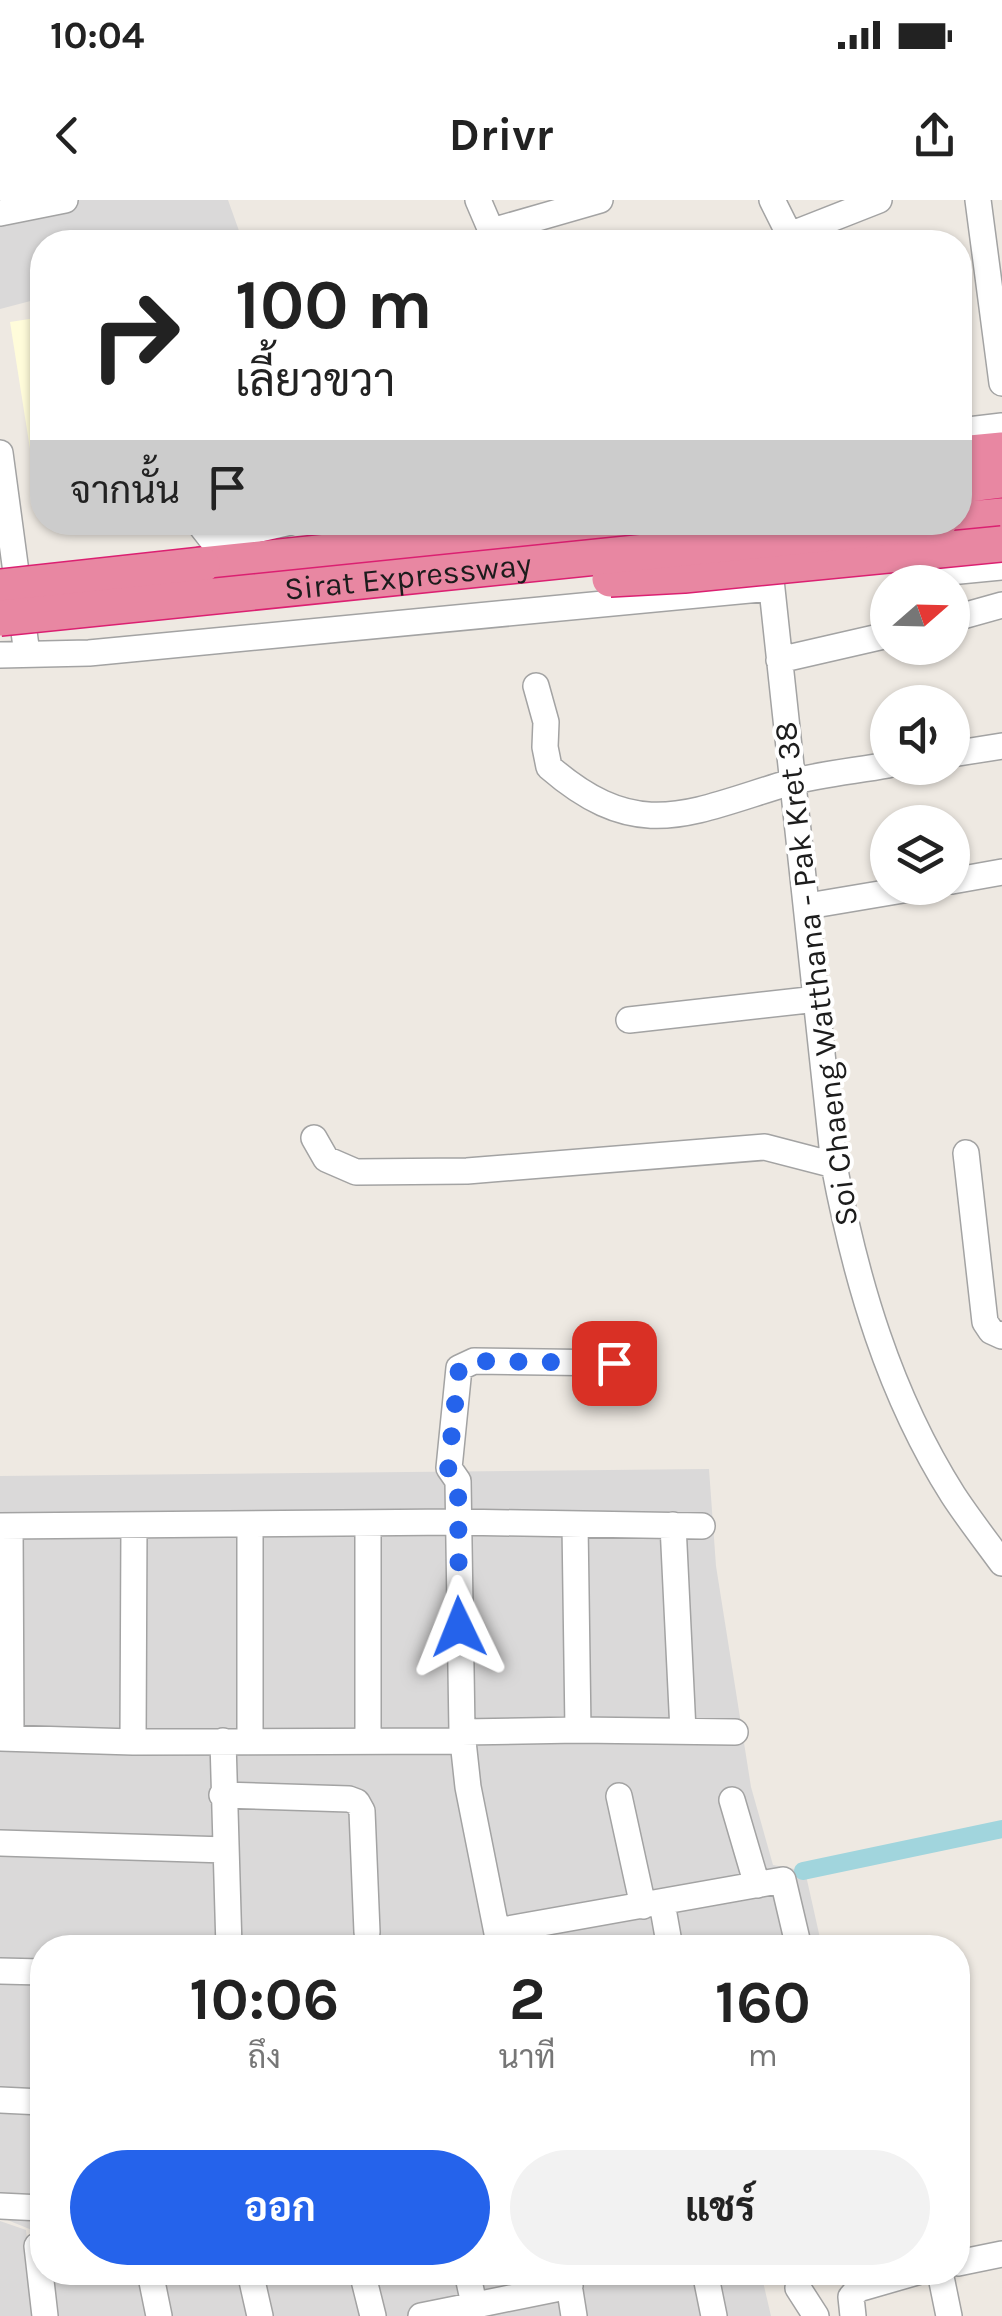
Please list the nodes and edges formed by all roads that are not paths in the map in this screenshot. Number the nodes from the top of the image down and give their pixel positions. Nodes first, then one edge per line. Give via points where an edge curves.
1 (65, 200) edge
2 (478, 200) edge
3 (600, 200) edge
4 (772, 200) edge
5 (876, 200) edge
6 (978, 200) edge
7 (0, 213) edge
8 (491, 230) edge
9 (514, 230) edge
10 (787, 230) edge
11 (811, 230) edge
12 (1002, 384) edge
13 (1002, 426) edge
14 (972, 429) edge
15 (1002, 450) edge
16 (0, 453) edge
17 (972, 453) edge
18 (1002, 480) edge
19 (972, 486) edge
20 (972, 489) edge
21 (1002, 494) edge
22 (1002, 516) edge
23 (972, 521) edge
24 (972, 529) edge
25 (1002, 531) edge
26 (208, 535) edge
27 (234, 535) edge
28 (332, 535) edge
29 (491, 535) edge
30 (594, 535) edge
31 (767, 535) edge
32 (770, 535) edge
33 (938, 535) edge
34 (1002, 544) edge
35 (202, 565) junction
36 (1002, 566) edge
37 (349, 582) junction
38 (770, 588) junction
39 (10, 602) edge
40 (1002, 606) edge
41 (970, 614) edge
42 (870, 639) edge
43 (0, 654) edge
44 (27, 654) junction
45 (779, 660) junction
46 (536, 686) dead end
47 (1002, 746) edge
48 (970, 751) edge
49 (870, 769) edge
50 (793, 782) junction
51 (1002, 872) edge
52 (970, 878) edge
53 (870, 896) edge
54 (808, 906) junction
55 (817, 999) junction
56 (629, 1020) dead end
57 (314, 1138) dead end
58 (966, 1152) dead end
59 (834, 1165) junction
60 (1002, 1336) edge
61 (614, 1363) dead end
62 (456, 1522) junction
63 (368, 1523) junction
64 (250, 1524) junction
65 (575, 1524) junction
66 (134, 1525) junction
67 (5, 1526) edge
68 (673, 1526) junction
69 (702, 1526) dead end
70 (1002, 1563) edge
71 (578, 1730) junction
72 (683, 1731) junction
73 (736, 1732) dead end
74 (463, 1736) junction
75 (6, 1738) edge
76 (250, 1741) junction
77 (368, 1741) junction
78 (133, 1742) junction
79 (223, 1742) junction
80 (222, 1795) junction
81 (619, 1796) dead end
82 (732, 1800) dead end
83 (0, 1843) edge
84 (226, 1850) junction
85 (757, 1884) junction
86 (653, 1904) junction
87 (366, 1932) dead end
88 (229, 1935) edge
89 (498, 1935) edge
90 (517, 1935) edge
91 (665, 1935) edge
92 (796, 1935) edge
93 (0, 1971) edge
94 (30, 1972) edge
95 (0, 2100) edge
96 (30, 2101) edge
97 (0, 2206) edge
98 (30, 2207) edge
99 (1002, 2254) edge
100 (970, 2261) edge
101 (41, 2285) edge
102 (153, 2285) edge
103 (253, 2285) edge
104 (365, 2285) edge
105 (469, 2285) edge
106 (545, 2285) edge
107 (569, 2285) edge
108 (708, 2285) edge
109 (866, 2285) edge
110 (943, 2285) edge
111 (798, 2288) dead end
112 (474, 2304) junction
113 (45, 2316) edge
114 (159, 2316) edge
115 (260, 2316) edge
116 (373, 2316) edge
117 (421, 2316) edge
118 (574, 2316) edge
119 (714, 2316) edge
120 (816, 2316) edge
121 (854, 2316) edge
122 (949, 2316) edge

1 - 7 street
2 - 8 street
3 - 9 street
4 - 10 street
5 - 11 street
6 - 12 street
13 - 14 street
15 - 17 highway
16 - 44 street
18 - 19 highway
20 - 21 street
22 - 23 highway, Sirat Expressway
24 - 25 street
26 - 27 street
28 - 35 highway
29 - 35 highway, Sirat Expressway
30 - 39 street
31 - 38 street, Soi Chaeng Watthana - Pak Kret 38
32 - 37 highway, Sirat Expressway, bridge
33 - 36 street via 933,561 949,572
34 - 37 highway, bridge via 684,575
35 - 39 highway, Sirat Expressway, bridge
37 - 39 highway, Sirat Expressway, bridge
38 - 44 street
38 - 45 street, Soi Chaeng Watthana - Pak Kret 38
40 - 41 street
42 - 45 street
43 - 44 street
45 - 50 street, Soi Chaeng Watthana - Pak Kret 38
46 - 50 street via 549,768 601,805 660,816
47 - 48 street
49 - 50 street
50 - 54 street, Soi Chaeng Watthana - Pak Kret 38
51 - 52 street
53 - 54 street
54 - 55 street, Soi Chaeng Watthana - Pak Kret 38
55 - 56 street
55 - 59 street, Soi Chaeng Watthana - Pak Kret 38
57 - 59 street via 326,1159 356,1172 467,1171 765,1148
58 - 60 street via 986,1322
59 - 70 street, Soi Chaeng Watthana - Pak Kret 38 via 874,1333 921,1438
61 - 62 street via 474,1361 459,1368 448,1468 458,1481
62 - 63 street
62 - 65 street
62 - 74 street
63 - 64 street
63 - 77 street
64 - 66 street
64 - 76 street
65 - 68 street
65 - 71 street
66 - 67 street
66 - 78 street
67 - 75 street
68 - 69 street
68 - 72 street
71 - 72 street
71 - 74 street
72 - 73 street
74 - 77 street
74 - 89 street
75 - 78 street
76 - 77 street
76 - 79 street
78 - 79 street
79 - 80 street
80 - 84 street
80 - 87 street via 357,1802
81 - 86 street
82 - 85 street
83 - 84 street
84 - 88 street
85 - 86 street
85 - 92 street via 782,1880
86 - 90 street
86 - 91 street
93 - 94 street
95 - 96 street
97 - 98 street
99 - 100 street
101 - 113 street
102 - 114 street
103 - 115 street
104 - 116 street
105 - 112 street
106 - 112 street
107 - 118 street
108 - 119 street
109 - 121 street via 851,2297
110 - 122 street
111 - 120 street
112 - 117 street

